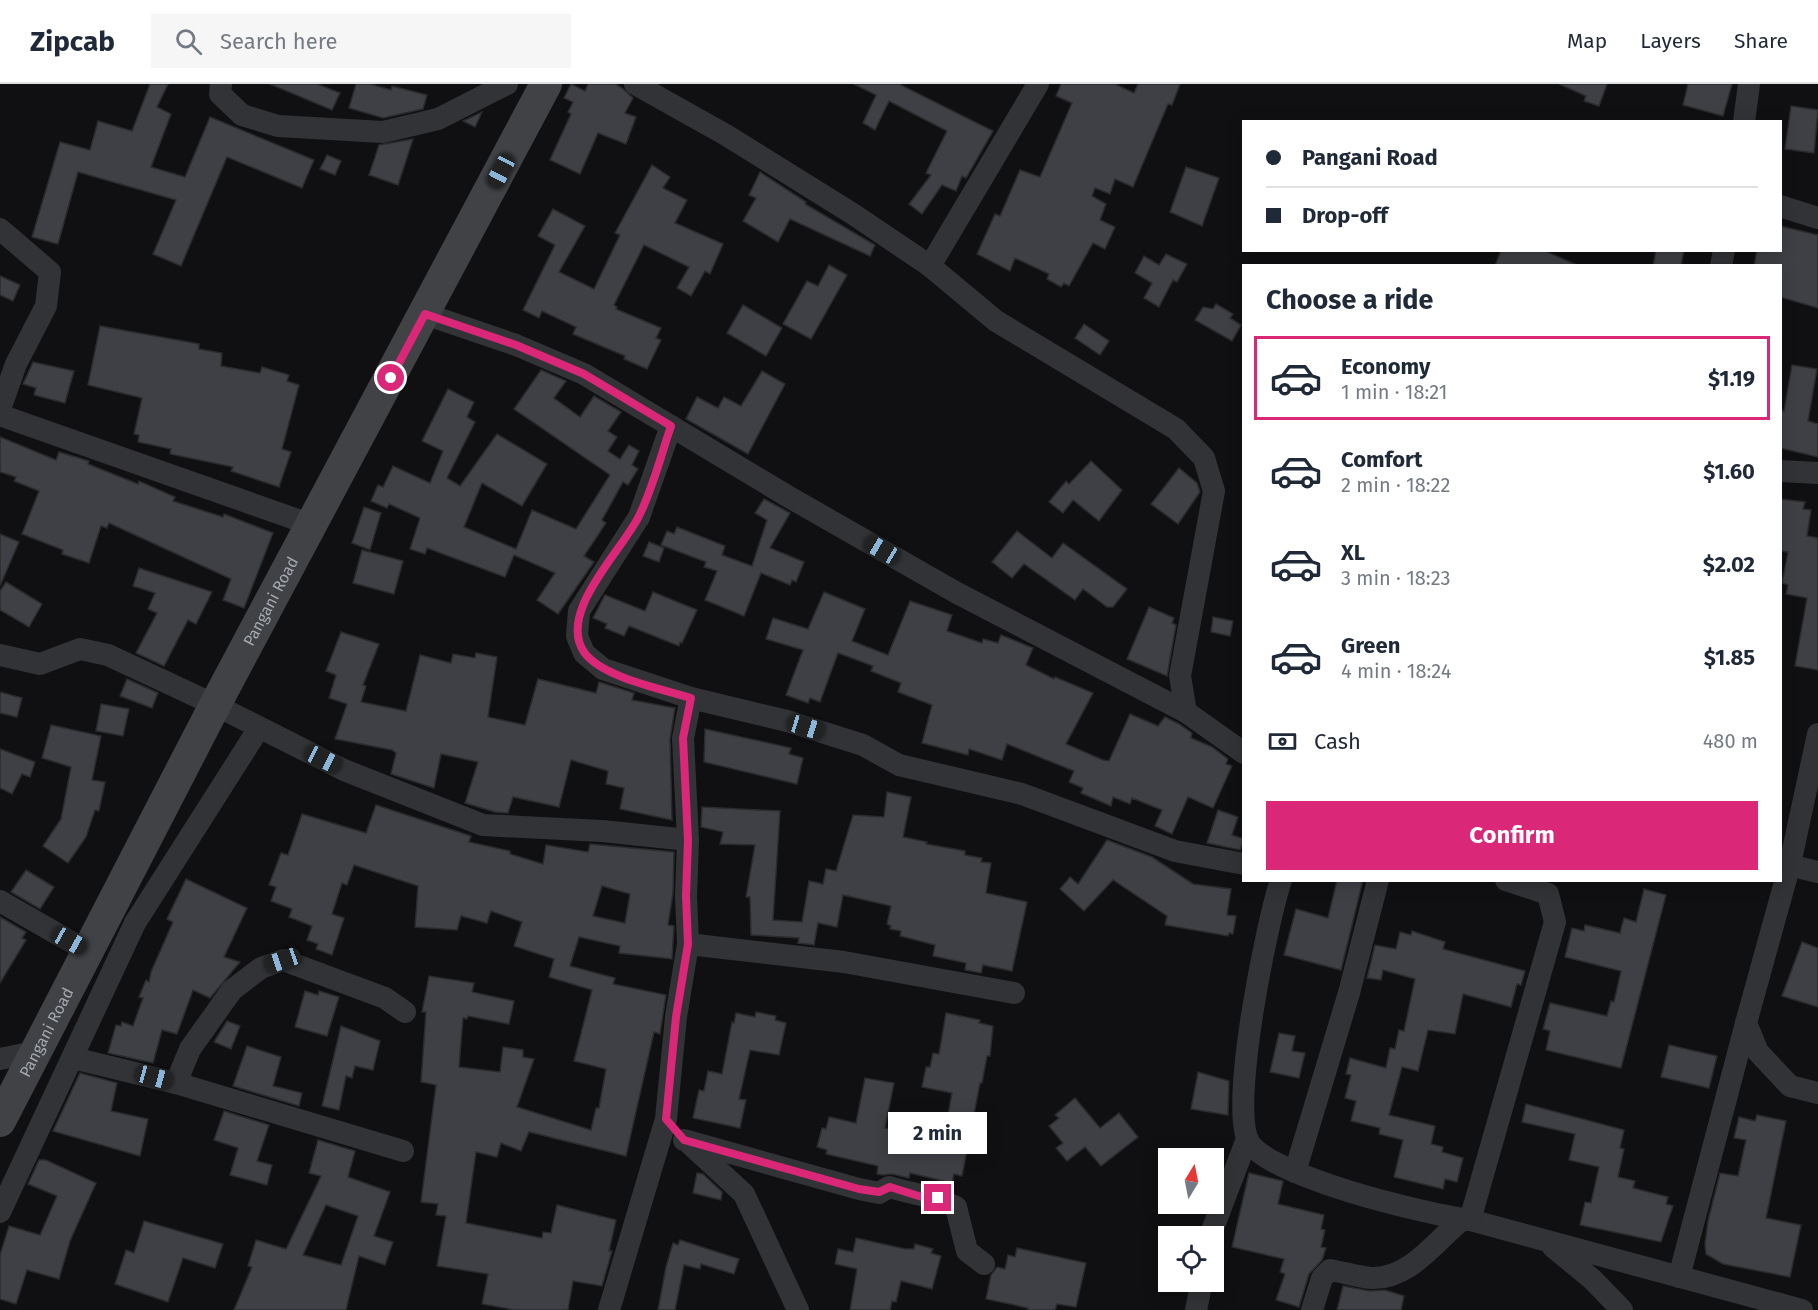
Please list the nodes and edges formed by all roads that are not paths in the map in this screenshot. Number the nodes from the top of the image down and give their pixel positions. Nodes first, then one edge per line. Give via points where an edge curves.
1 (221, 84) edge
2 (507, 84) edge
3 (546, 84) edge
4 (635, 84) edge
5 (1038, 84) edge
6 (1749, 84) edge
7 (1744, 120) edge
8 (1782, 207) edge
9 (1818, 218) edge
10 (0, 229) edge
11 (930, 266) junction
12 (425, 314) junction
13 (0, 409) edge
14 (0, 415) edge
15 (671, 426) junction
16 (1782, 471) edge
17 (1818, 473) edge
18 (312, 525) junction
19 (0, 655) edge
20 (691, 698) junction
21 (215, 705) junction
22 (1186, 712) junction
23 (259, 728) junction
24 (1818, 734) edge
25 (1242, 752) edge
26 (688, 840) junction
27 (1242, 864) edge
28 (1785, 864) edge
29 (1818, 872) edge
30 (1280, 882) edge
31 (1377, 882) edge
32 (1520, 882) edge
33 (1781, 882) edge
34 (1556, 887) edge
35 (0, 901) edge
36 (688, 944) junction
37 (87, 951) junction
38 (1014, 993) dead end
39 (405, 1012) dead end
40 (1746, 1023) junction
41 (34, 1052) junction
42 (73, 1058) junction
43 (0, 1059) edge
44 (176, 1083) junction
45 (1818, 1093) edge
46 (666, 1119) junction
47 (0, 1121) edge
48 (1247, 1139) junction
49 (684, 1140) junction
50 (403, 1151) dead end
51 (1295, 1172) junction
52 (0, 1212) edge
53 (1466, 1219) junction
54 (1214, 1226) edge
55 (1544, 1240) junction
56 (984, 1264) dead end
57 (1679, 1277) junction
58 (1200, 1292) edge
59 (609, 1310) edge
60 (798, 1310) edge
61 (1196, 1310) edge
62 (1312, 1310) edge
63 (1622, 1310) edge
64 (1802, 1310) edge

1 - 2 street via 220,94 242,115 278,126 383,132 438,119
3 - 12 main road, Pangani Road
4 - 11 street via 726,135
5 - 11 street
6 - 7 street
8 - 9 street
10 - 13 street via 50,272 46,306 16,364
11 - 22 street via 996,321 1176,429 1204,458 1214,491 1180,676
12 - 15 street via 516,345 584,374
12 - 18 main road, Pangani Road
14 - 18 street
15 - 20 street via 639,516 579,611 577,636 584,653 603,669
15 - 22 street via 957,593
16 - 17 street
18 - 21 main road, Pangani Road
19 - 21 street via 40,664 80,649 108,655
20 - 26 street via 683,738
20 - 27 street via 787,721 863,745 899,765 1022,794 1175,851
21 - 23 street
21 - 37 main road, Pangani Road
22 - 25 street
23 - 26 street via 344,770 483,825
23 - 42 street via 135,923
24 - 28 street
26 - 36 street
28 - 29 street
30 - 48 street via 1270,912 1245,1068
31 - 51 street
32 - 34 street
33 - 40 street
34 - 53 street via 1555,922
35 - 37 street
36 - 38 street via 844,962
36 - 46 street
37 - 41 main road, Pangani Road
39 - 44 street via 385,998 283,960 261,968 232,990 190,1049
40 - 45 street via 1758,1052 1790,1086
40 - 57 street
41 - 43 street
41 - 47 main road, Pangani Road
42 - 44 street
42 - 52 street
44 - 50 street
46 - 49 street
46 - 59 street
48 - 51 street via 1266,1159
48 - 54 street
49 - 56 street via 859,1189 879,1192 890,1187 938,1198 956,1207 967,1251
49 - 60 street via 744,1194
51 - 53 street via 1413,1210
53 - 55 street
53 - 62 street via 1443,1234 1426,1255 1395,1272 1373,1278 1330,1270 1322,1278
55 - 57 street
55 - 63 street via 1592,1279
57 - 64 street
58 - 61 street

